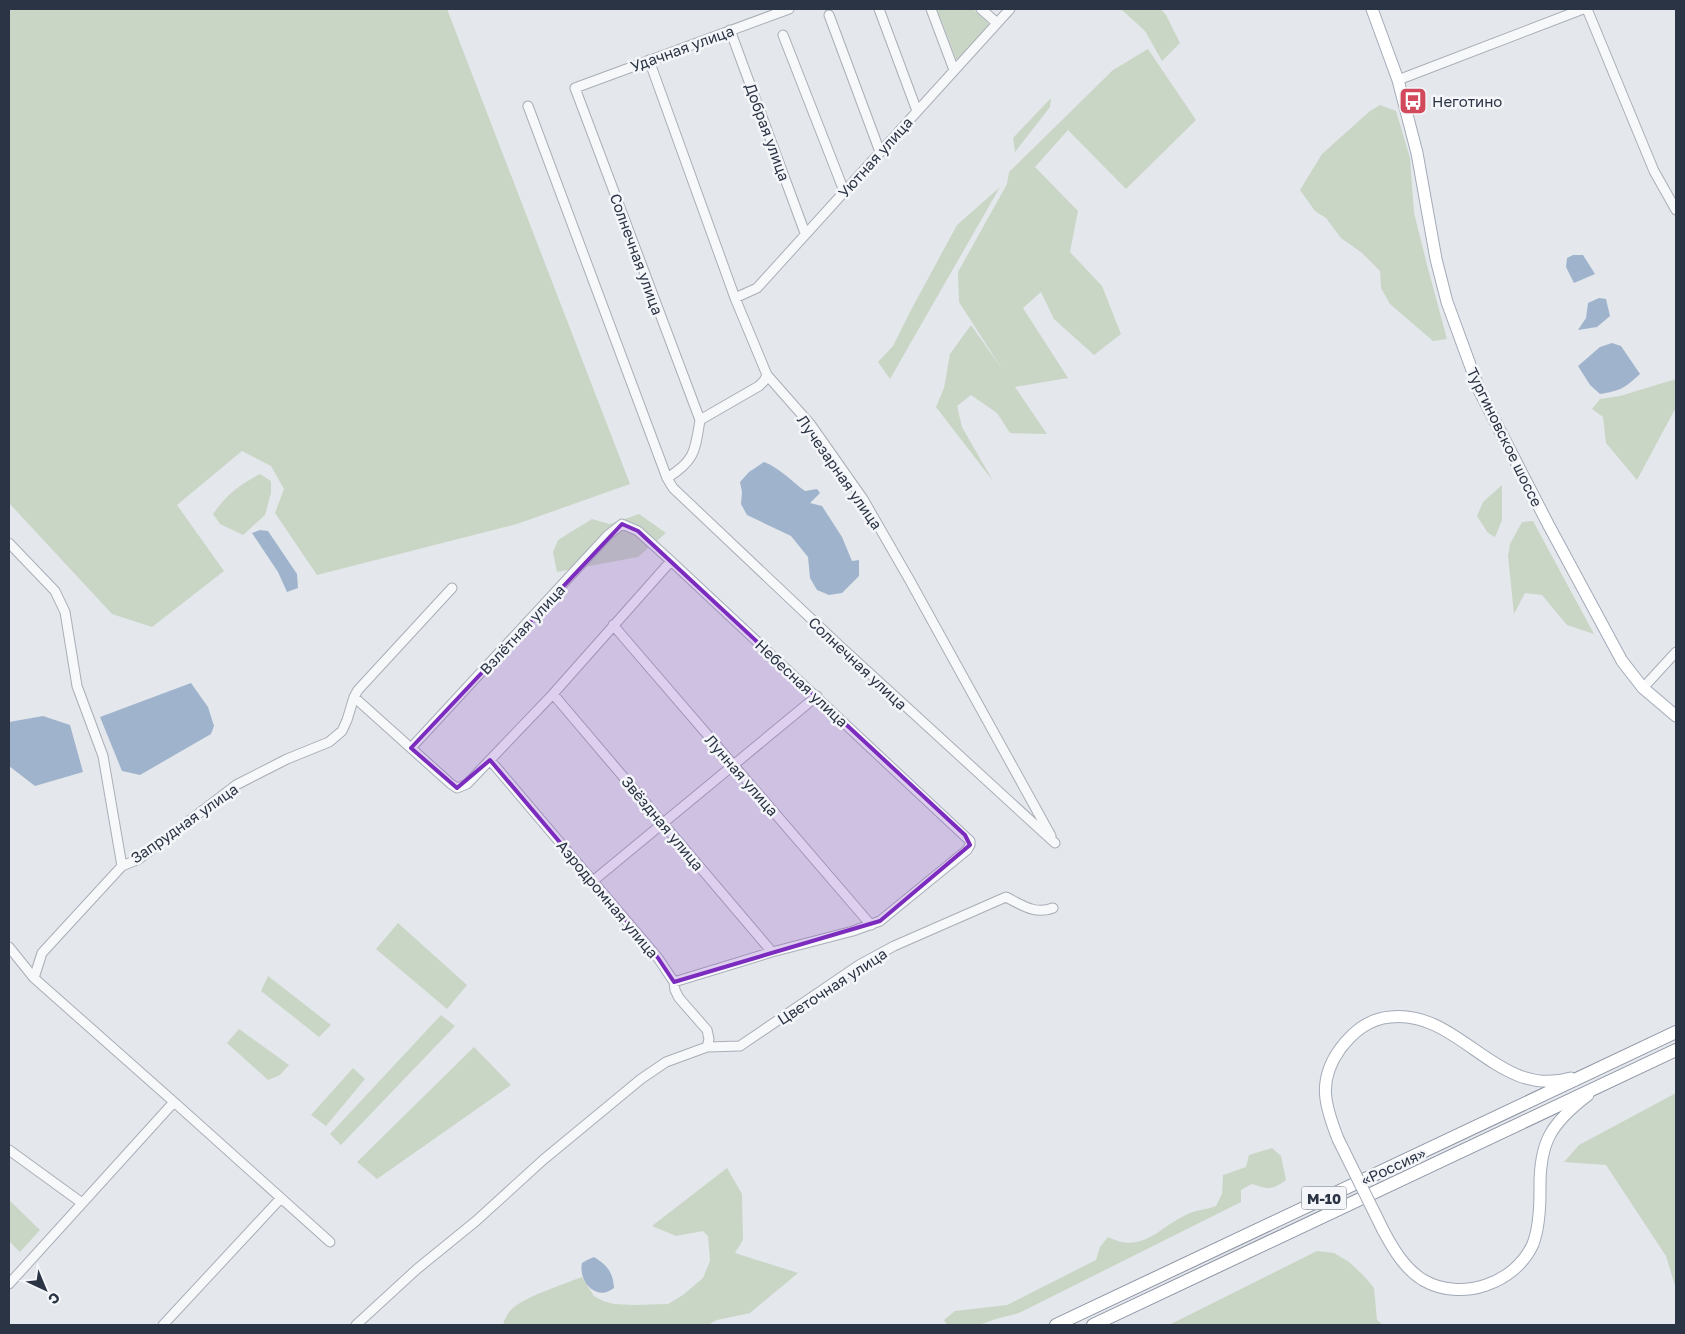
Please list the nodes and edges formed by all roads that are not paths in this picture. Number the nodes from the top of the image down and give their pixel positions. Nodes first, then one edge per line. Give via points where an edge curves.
1 (790, 9) edge
2 (879, 9) edge
3 (931, 9) edge
4 (981, 9) edge
5 (1010, 9) edge
6 (1372, 9) edge
7 (1582, 9) edge
8 (1587, 9) edge
9 (829, 15) dead end
10 (997, 24) junction
11 (730, 30) junction
12 (783, 35) dead end
13 (649, 60) junction
14 (954, 70) junction
15 (1398, 80) junction
16 (575, 88) joint
17 (528, 106) dead end
18 (917, 111) junction
19 (880, 152) junction
20 (844, 191) junction
21 (1676, 210) edge
22 (805, 234) junction
23 (735, 298) junction
24 (766, 376) junction
25 (700, 420) junction
26 (667, 478) junction
27 (638, 532) joint
28 (9, 543) edge
29 (672, 561) junction
30 (452, 588) dead end
31 (614, 625) junction
32 (1676, 652) edge
33 (1643, 688) junction
34 (553, 694) junction
35 (816, 696) junction
36 (354, 697) junction
37 (1676, 716) edge
38 (411, 748) junction
39 (490, 760) junction
40 (732, 765) junction
41 (663, 823) junction
42 (1055, 843) joint
43 (122, 866) junction
44 (593, 881) junction
45 (1053, 908) dead end
46 (871, 925) junction
47 (9, 947) edge
48 (772, 952) junction
49 (34, 978) junction
50 (674, 982) junction
51 (1676, 1032) edge
52 (707, 1047) junction
53 (1676, 1050) edge
54 (1592, 1072) junction
55 (1600, 1086) junction
56 (174, 1102) junction
57 (9, 1150) edge
58 (281, 1198) junction
59 (82, 1203) junction
60 (330, 1242) dead end
61 (9, 1284) edge
62 (163, 1325) edge
63 (356, 1325) edge
64 (1056, 1325) edge
65 (1093, 1325) edge

1 - 11 street, Удачная улица
2 - 18 street
3 - 14 street
4 - 10 street
5 - 10 street, Уютная улица
6 - 15 main road, Тургиновское шоссе
7 - 15 street
8 - 21 street via 1654,171
9 - 19 street
10 - 14 street, Уютная улица
11 - 13 street, Удачная улица
11 - 22 street, Добрая улица
12 - 20 street
13 - 16 street, Удачная улица
13 - 23 street, Лучезарная улица
14 - 18 street, Уютная улица
15 - 33 main road, Тургиновское шоссе via 1417,153 1441,281 1471,371 1497,427 1622,661
16 - 25 street, Солнечная улица
17 - 26 street, Солнечная улица
18 - 19 street, Уютная улица
19 - 20 street, Уютная улица
20 - 22 street, Уютная улица
22 - 23 street, Уютная улица via 757,288
23 - 24 street, Лучезарная улица
24 - 25 street via 760,386
24 - 42 street, Лучезарная улица via 811,426 862,499
25 - 26 street via 691,458
26 - 42 street, Солнечная улица via 680,496
27 - 29 street, Небесная улица
27 - 38 street, Взлётная улица via 622,524 614,529
28 - 43 street via 55,591 65,612 77,686 103,756
29 - 31 street
29 - 35 street, Небесная улица
30 - 36 street
31 - 34 street
31 - 40 street, Лунная улица
32 - 33 street
33 - 37 main road, Тургиновское шоссе
34 - 39 street
34 - 41 street, Звёздная улица
35 - 40 street
35 - 46 street, Небесная улица via 970,841 967,850
36 - 38 street
36 - 43 street, Запрудная улица via 342,731 329,742 236,785 139,858
38 - 39 street via 457,788 467,784
39 - 44 street, Аэродромная улица
40 - 41 street
40 - 46 street, Лунная улица
41 - 44 street
41 - 48 street, Звёздная улица
43 - 49 street, Запрудная улица via 42,953
44 - 50 street, Аэродромная улица via 658,958
45 - 52 street, Цветочная улица via 1043,912 1029,909 1006,897 894,946 859,965 740,1046
46 - 48 street
47 - 49 street
48 - 50 street
49 - 56 street
50 - 52 street, Аэродромная улица via 679,998 707,1030
51 - 54 highway, «Россия» / М-10
52 - 63 street, Цветочная улица via 666,1062 641,1079 543,1160
53 - 55 highway, «Россия» / М-10
54 - 55 main road, bridge via 1559,1082 1525,1078 1501,1068 1436,1024 1413,1017 1387,1017 1368,1023 1346,1041 1330,1064 1325,1098 1338,1139 1392,1247 1422,1279 1433,1285 1462,1290 1488,1284 1520,1263 1536,1235 1540,1162 1552,1130 1570,1109
54 - 64 highway, «Россия» / М-10
55 - 65 highway, «Россия» / М-10
56 - 58 street
56 - 59 street
57 - 59 street
58 - 60 street
58 - 62 street
59 - 61 street

